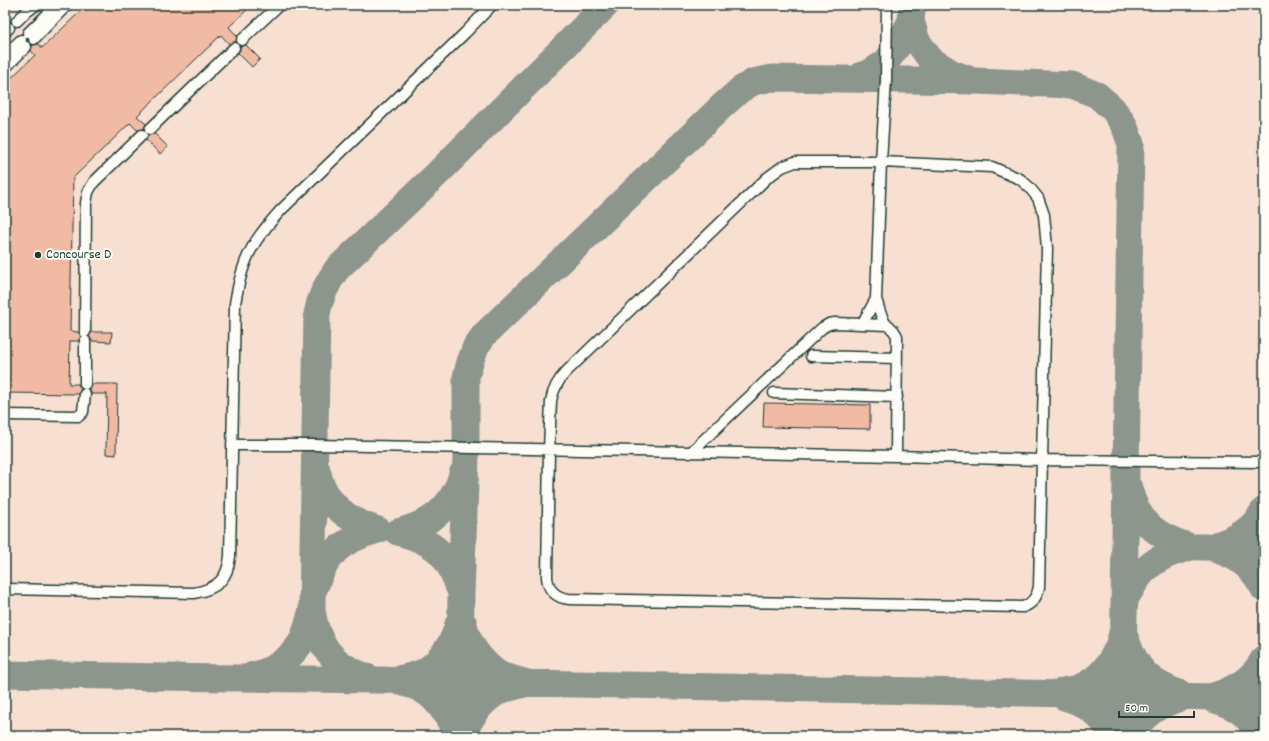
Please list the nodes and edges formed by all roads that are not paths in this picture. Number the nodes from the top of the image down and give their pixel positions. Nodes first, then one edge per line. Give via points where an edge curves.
1 (36, 5) edge
2 (57, 5) edge
3 (67, 5) edge
4 (279, 5) edge
5 (492, 5) edge
6 (887, 5) edge
7 (27, 9) edge
8 (16, 21) dead end
9 (242, 40) dead end
10 (234, 48) dead end
11 (5, 55) edge
12 (5, 68) edge
13 (880, 162) junction
14 (876, 299) junction
15 (862, 324) junction
16 (885, 324) junction
17 (811, 356) dead end
18 (897, 358) junction
19 (774, 393) dead end
20 (897, 397) junction
21 (5, 414) edge
22 (232, 444) junction
23 (548, 450) junction
24 (690, 453) junction
25 (896, 456) junction
26 (1042, 460) junction
27 (1264, 462) edge
28 (5, 589) edge

1 - 7 lane
2 - 3 lane via 31,36
4 - 9 lane
5 - 22 lane via 280,211 252,248 245,262 235,304
6 - 13 lane via 886,80
7 - 8 lane
10 - 21 lane via 96,178 88,192 83,412 79,416
11 - 12 lane via 23,43
13 - 14 lane
13 - 23 lane via 796,162 782,167 767,178 562,376 552,395
13 - 26 lane via 992,167 1020,179 1038,198 1044,215 1047,248
14 - 15 lane
14 - 16 lane
15 - 16 lane
15 - 24 lane via 835,323 822,328
16 - 18 lane via 891,326 897,336
17 - 18 lane
18 - 20 lane
19 - 20 lane
20 - 25 lane
22 - 23 lane
22 - 28 lane via 229,564 222,579 214,587 194,593
23 - 24 lane
23 - 26 lane via 547,583 558,596 577,599 1023,607 1033,601 1039,588
24 - 25 lane
25 - 26 lane
26 - 27 lane

